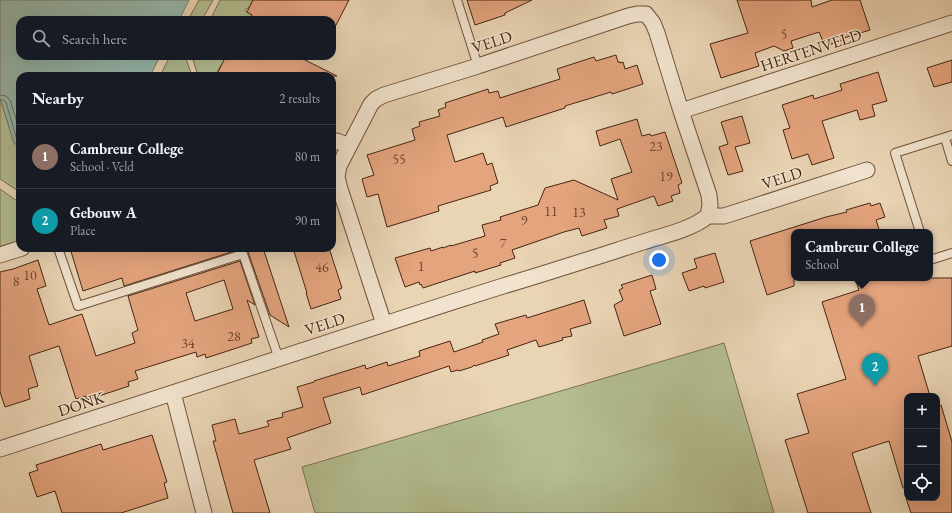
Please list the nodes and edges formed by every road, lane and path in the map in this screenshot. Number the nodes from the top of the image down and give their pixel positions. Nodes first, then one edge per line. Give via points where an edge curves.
1 (457, 0) edge
2 (952, 23) edge
3 (478, 66) junction
4 (681, 111) junction
5 (948, 137) edge
6 (336, 141) edge
7 (349, 146) junction
8 (952, 161) edge
9 (867, 170) dead end
10 (708, 216) junction
11 (919, 229) edge
12 (16, 250) edge
13 (59, 252) edge
14 (952, 253) edge
15 (0, 255) edge
16 (933, 259) edge
17 (384, 324) junction
18 (279, 359) junction
19 (173, 394) junction
20 (0, 449) edge
21 (204, 513) edge

1 - 3 lane
2 - 4 street, HERTENVELD
3 - 4 street, VELD via 628,16 646,14 657,33
3 - 7 street, VELD via 376,99
4 - 10 street, VELD via 709,195
5 - 8 lane
5 - 11 lane via 896,153
6 - 7 street
7 - 17 street, VELD via 339,166 337,177
9 - 10 street, VELD via 724,216
10 - 17 street, VELD via 700,223 689,227
12 - 15 street
13 - 18 lane via 78,306 242,254
14 - 16 lane
17 - 18 street, VELD
18 - 19 street, DONK
19 - 20 street, DONK
19 - 21 street

